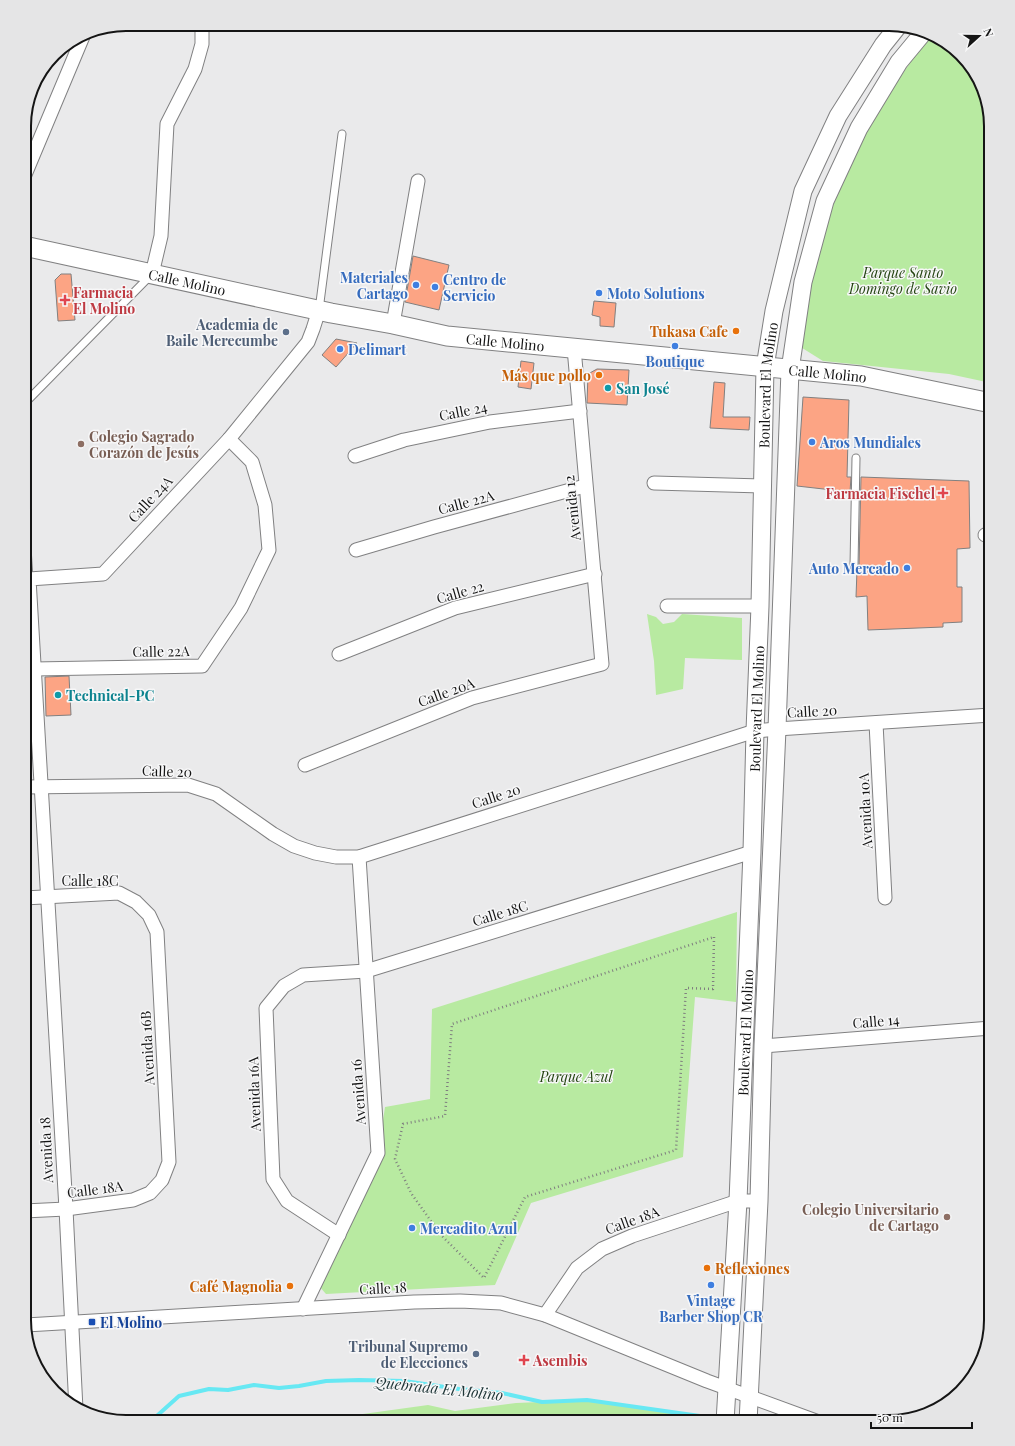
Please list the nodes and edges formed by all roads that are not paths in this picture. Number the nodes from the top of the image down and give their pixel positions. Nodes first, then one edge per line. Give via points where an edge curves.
1 (202, 31) edge
2 (894, 31) edge
3 (920, 36) edge
4 (79, 44) edge
5 (342, 134) dead end
6 (31, 147) edge
7 (418, 181) dead end
8 (31, 248) edge
9 (152, 274) junction
10 (319, 310) junction
11 (774, 311) junction
12 (798, 314) junction
13 (393, 324) junction
14 (574, 348) junction
15 (765, 367) junction
16 (790, 370) junction
17 (31, 397) edge
18 (984, 402) edge
19 (580, 411) junction
20 (229, 439) junction
21 (355, 456) dead end
22 (856, 458) dead end
23 (654, 483) dead end
24 (585, 486) junction
25 (762, 486) junction
26 (356, 550) dead end
27 (854, 566) dead end
28 (595, 574) junction
29 (31, 579) edge
30 (667, 606) dead end
31 (760, 606) junction
32 (31, 615) edge
33 (339, 654) dead end
34 (602, 664) joint
35 (34, 669) junction
36 (984, 716) edge
37 (876, 723) junction
38 (777, 729) junction
39 (755, 731) junction
40 (305, 765) dead end
41 (41, 786) junction
42 (31, 787) edge
43 (752, 852) junction
44 (359, 857) junction
45 (47, 897) junction
46 (31, 898) edge
47 (885, 898) dead end
48 (148, 915) joint
49 (366, 971) junction
50 (266, 1008) joint
51 (984, 1029) edge
52 (763, 1046) junction
53 (162, 1180) joint
54 (738, 1201) junction
55 (759, 1201) junction
56 (66, 1209) junction
57 (31, 1212) edge
58 (339, 1235) junction
59 (303, 1309) junction
60 (545, 1315) junction
61 (71, 1323) junction
62 (31, 1326) edge
63 (727, 1389) junction
64 (749, 1396) junction
65 (75, 1400) edge
66 (725, 1415) edge
67 (748, 1415) edge
68 (800, 1415) edge

1 - 9 street via 202,44 195,69 167,124 161,236
2 - 11 street, Boulevard El Molino via 838,116 803,191
3 - 12 street, Boulevard El Molino via 899,62 859,128 825,201 803,282
4 - 6 street
5 - 10 lane
7 - 13 street
8 - 9 main road, Calle Molino
9 - 10 main road, Calle Molino
9 - 17 lane
10 - 13 main road, Calle Molino
10 - 20 street, Calle 24A via 308,342
11 - 12 street
11 - 15 street, Boulevard El Molino
12 - 16 street, Boulevard El Molino
13 - 14 main road, Calle Molino via 447,336
14 - 15 main road, Calle Molino
14 - 19 street, Avenida 12
15 - 16 main road, Calle Molino
15 - 25 street, Boulevard El Molino
16 - 18 main road, Calle Molino via 862,376
16 - 38 street, Boulevard El Molino
19 - 21 street, Calle 24 via 490,422 404,440
19 - 24 street, Avenida 12
20 - 29 street, Calle 24A via 103,574
20 - 35 street, Calle 22A via 252,462 265,505 269,550 241,608 202,666
22 - 27 lane
23 - 25 street
24 - 26 street, Calle 22A
24 - 28 street, Avenida 12
25 - 31 street, Boulevard El Molino
28 - 33 street, Calle 22 via 455,608
28 - 34 street, Avenida 12
30 - 31 street
31 - 39 street, Boulevard El Molino
32 - 35 street, Avenida 18
34 - 40 street, Calle 20A via 472,698
35 - 41 street, Avenida 18
36 - 37 street, Calle 20
37 - 38 street, Calle 20
37 - 47 street, Avenida 10A
38 - 39 street, Calle 20
38 - 52 street, Boulevard El Molino
39 - 43 street, Boulevard El Molino
39 - 44 street, Calle 20
41 - 42 street, Calle 20
41 - 44 street, Calle 20 via 188,785 216,794 294,846 336,857
41 - 45 street, Avenida 18
43 - 49 street, Calle 18C
43 - 54 street, Boulevard El Molino
44 - 49 street, Avenida 16
45 - 46 street, Calle 18C
45 - 48 street, Calle 18C via 119,893 136,902
45 - 56 street, Avenida 18
48 - 53 street, Avenida 16B via 157,932 169,1162
49 - 50 street, Calle 18C via 303,975 284,986
49 - 58 street, Avenida 16 via 378,1153
50 - 58 street, Avenida 16A via 273,1179 287,1201
51 - 52 street, Calle 14
52 - 55 street, Boulevard El Molino
53 - 56 street, Calle 18A via 150,1193 134,1200
54 - 55 street, Calle 18A
54 - 60 street, Calle 18A via 602,1248 577,1268
54 - 63 street, Boulevard El Molino
55 - 64 street, Boulevard El Molino
56 - 57 street, Calle 18A
56 - 61 street, Avenida 18
58 - 59 street, Avenida 16
59 - 60 street, Calle 18 via 460,1300 501,1303
59 - 61 street, Calle 18
60 - 63 street, Calle 18
61 - 62 street, Calle 18
61 - 65 street, Avenida 18
63 - 64 street, Calle 18
63 - 66 street, Boulevard El Molino
64 - 67 street, Boulevard El Molino
64 - 68 street, Calle 18

